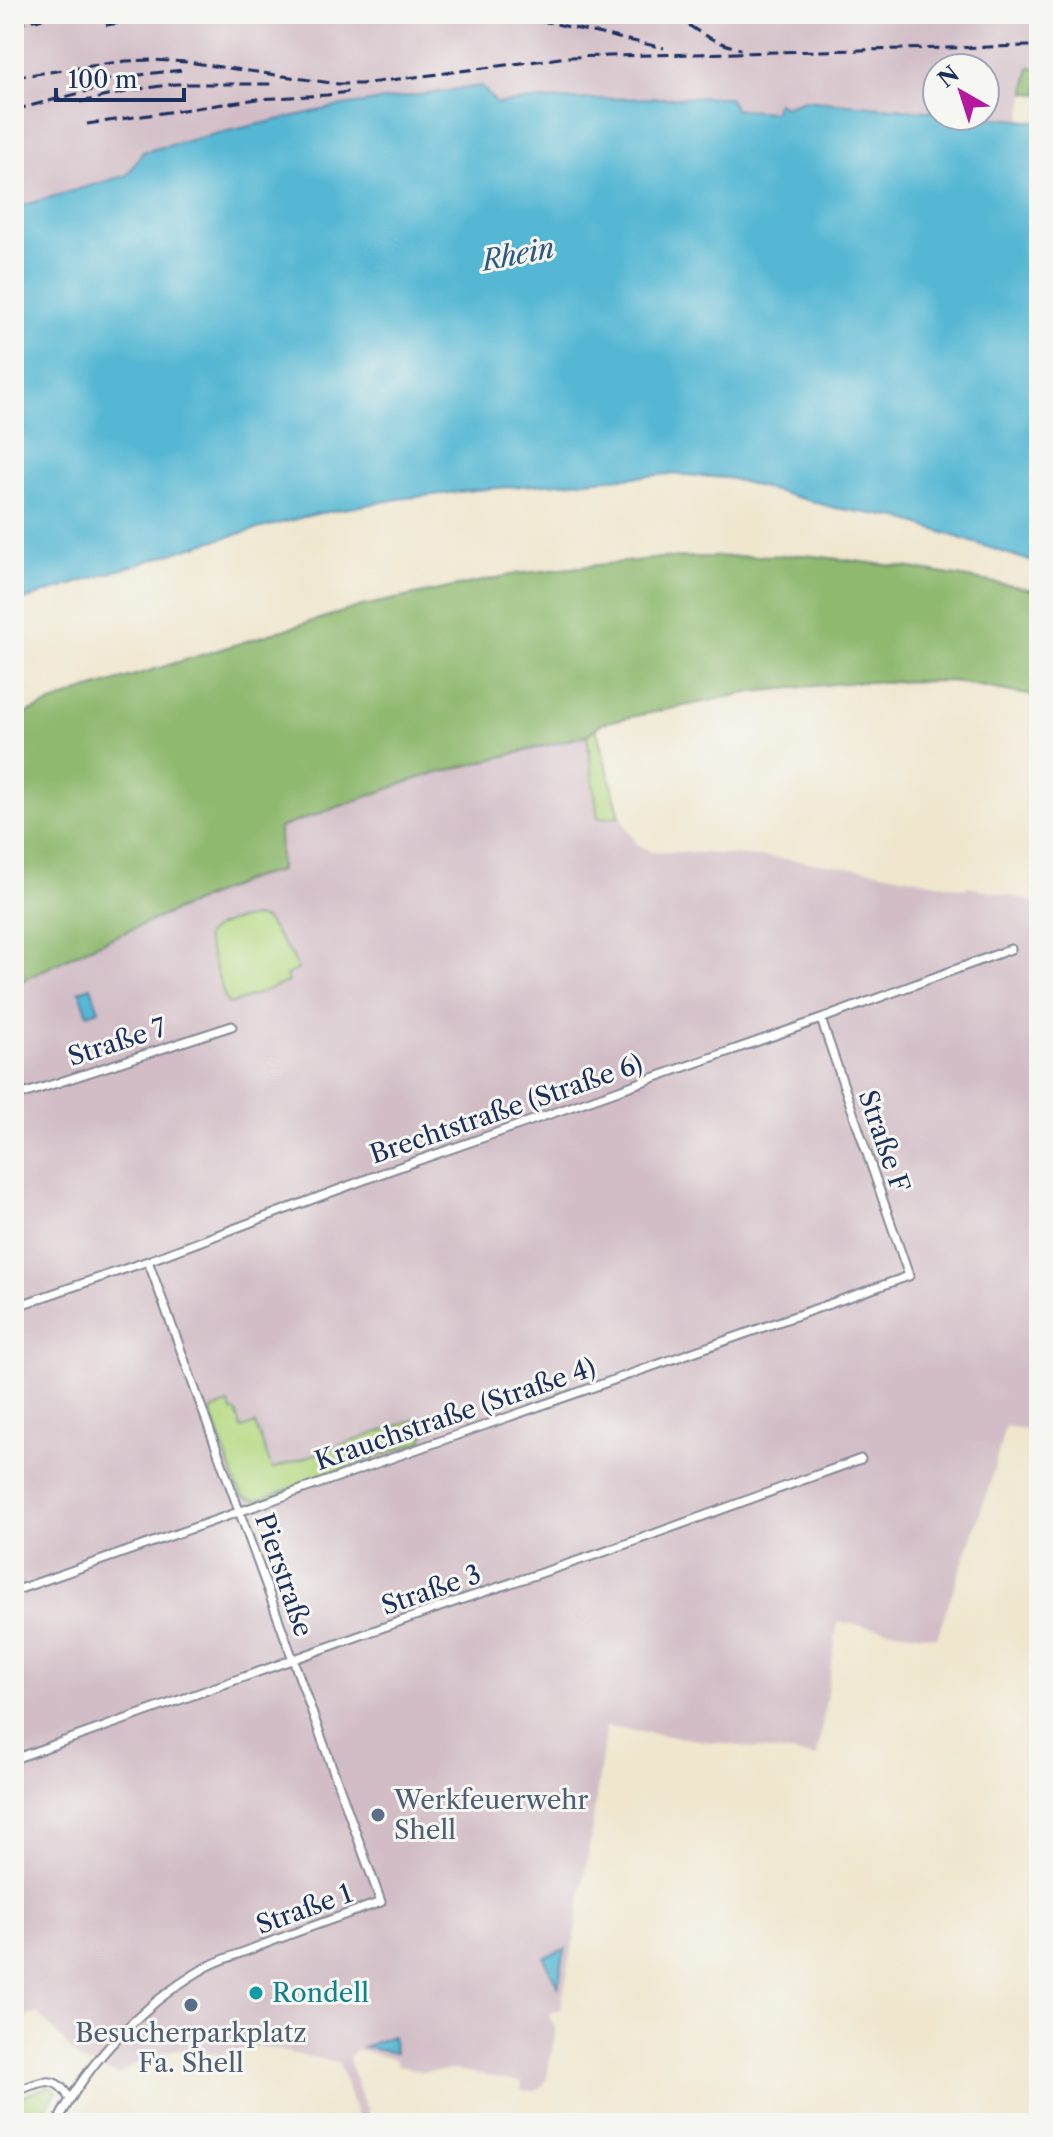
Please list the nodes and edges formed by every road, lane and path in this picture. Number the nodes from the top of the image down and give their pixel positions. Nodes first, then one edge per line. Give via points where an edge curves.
1 (1011, 949) dead end
2 (821, 1019) junction
3 (232, 1026) dead end
4 (14, 1097) edge
5 (148, 1261) junction
6 (909, 1276) joint
7 (14, 1307) edge
8 (861, 1459) dead end
9 (240, 1510) junction
10 (14, 1591) edge
11 (292, 1660) junction
12 (14, 1759) edge
13 (381, 1902) joint
14 (14, 2092) edge
15 (69, 2098) junction
16 (57, 2123) edge

1 - 2 street, Brechtstraße (Straße 6)
2 - 5 street, Brechtstraße (Straße 6) via 375,1175
2 - 6 street, Straße F
3 - 4 street, Straße 7
5 - 7 street, Brechtstraße (Straße 6)
5 - 9 street, Pierstraße
6 - 9 street, Krauchstraße (Straße 4)
8 - 11 street, Straße 3
9 - 10 street, Krauchstraße (Straße 4)
9 - 11 street, Pierstraße
11 - 12 street, Straße 3
11 - 13 street, Pierstraße
13 - 15 street, Straße 1 via 205,1967 133,2021
14 - 15 street via 47,2081 56,2082
15 - 16 street, Straße 1

